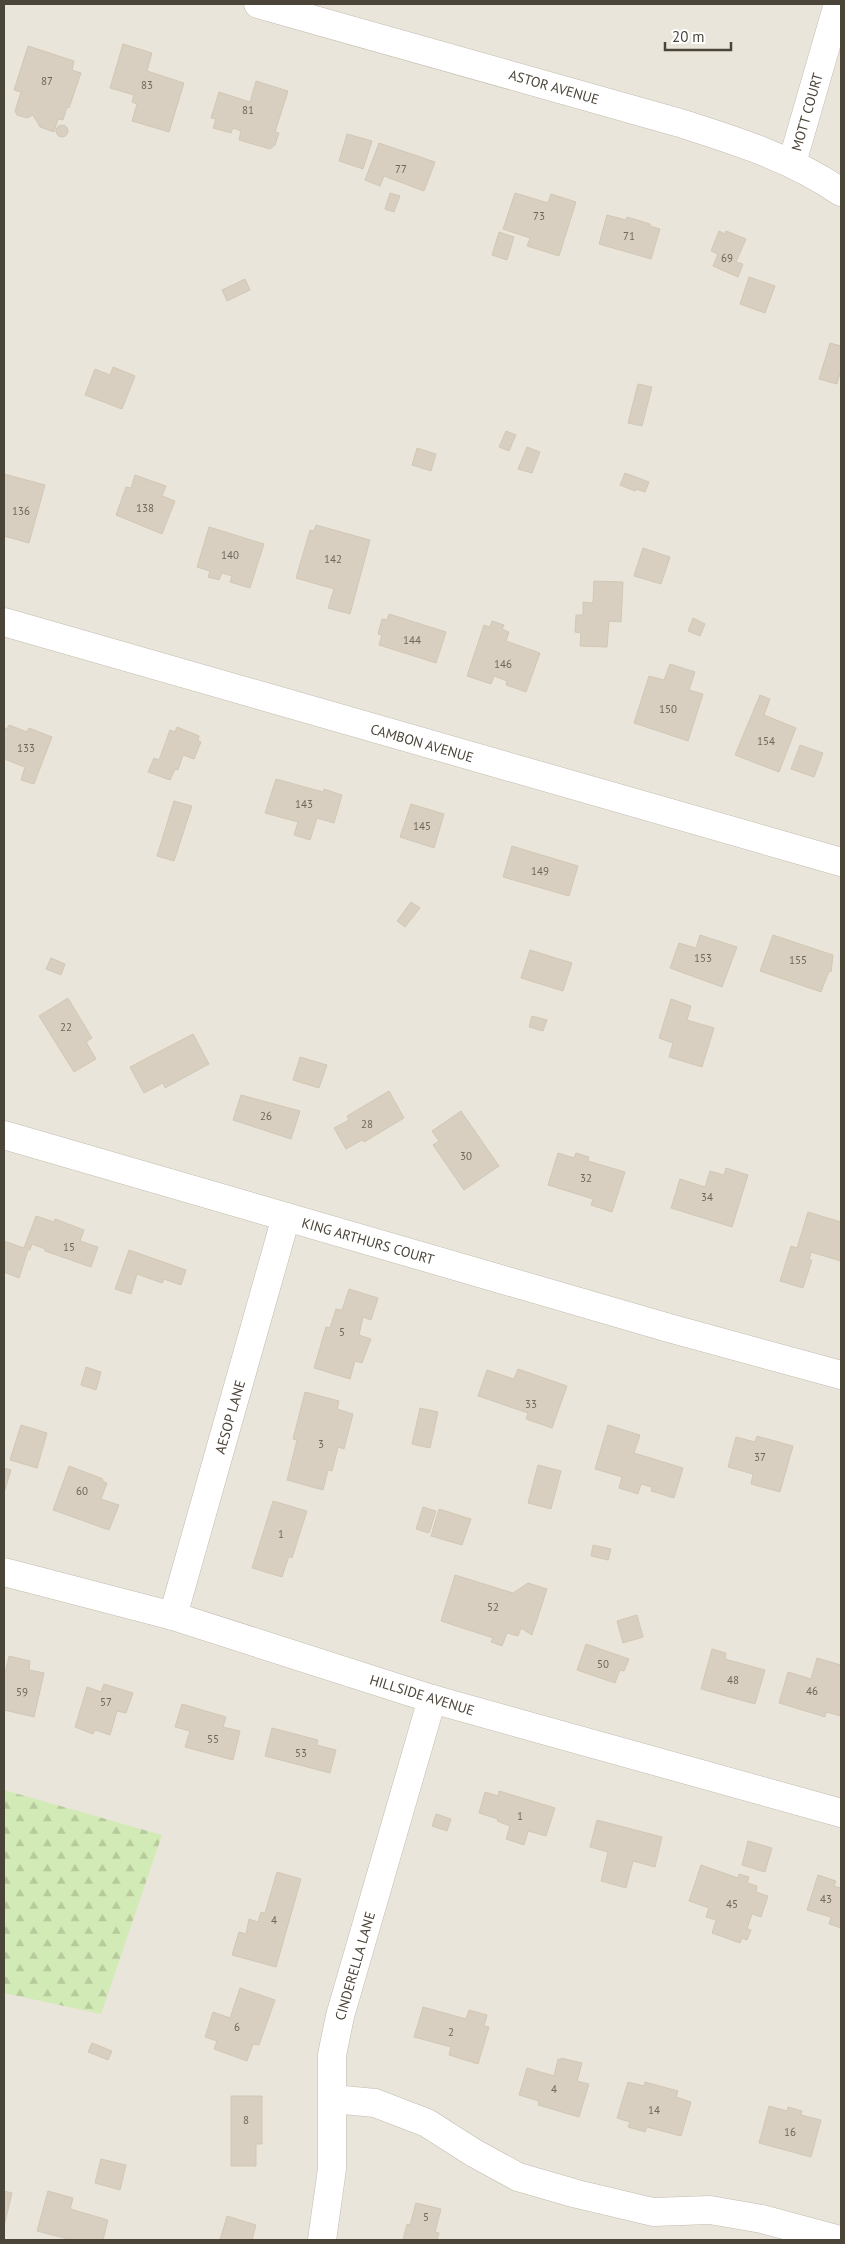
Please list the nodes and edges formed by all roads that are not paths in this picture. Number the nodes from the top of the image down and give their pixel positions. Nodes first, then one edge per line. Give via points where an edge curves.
1 (258, 4) edge
2 (838, 4) edge
3 (792, 163) junction
4 (841, 192) edge
5 (4, 622) edge
6 (841, 862) edge
7 (4, 1135) edge
8 (286, 1217) junction
9 (841, 1375) edge
10 (4, 1572) edge
11 (174, 1616) junction
12 (432, 1699) junction
13 (841, 1813) edge
14 (333, 2099) junction
15 (759, 2230) edge
16 (322, 2240) edge
17 (840, 2240) edge

1 - 3 street, ASTOR AVENUE via 680,122
2 - 3 street, MOTT COURT
3 - 4 street, ASTOR AVENUE
5 - 6 street, CAMBON AVENUE
7 - 8 street, KING ARTHURS COURT
8 - 9 street, KING ARTHURS COURT
8 - 11 street, AESOP LANE
10 - 11 street, HILLSIDE AVENUE
11 - 12 street, HILLSIDE AVENUE
12 - 13 street, HILLSIDE AVENUE
12 - 14 street, CINDERELLA LANE via 340,2016 332,2056
14 - 15 street via 375,2103 427,2123 518,2177 653,2212 710,2210
14 - 16 street, CINDERELLA LANE via 332,2169
15 - 17 street via 809,2232

